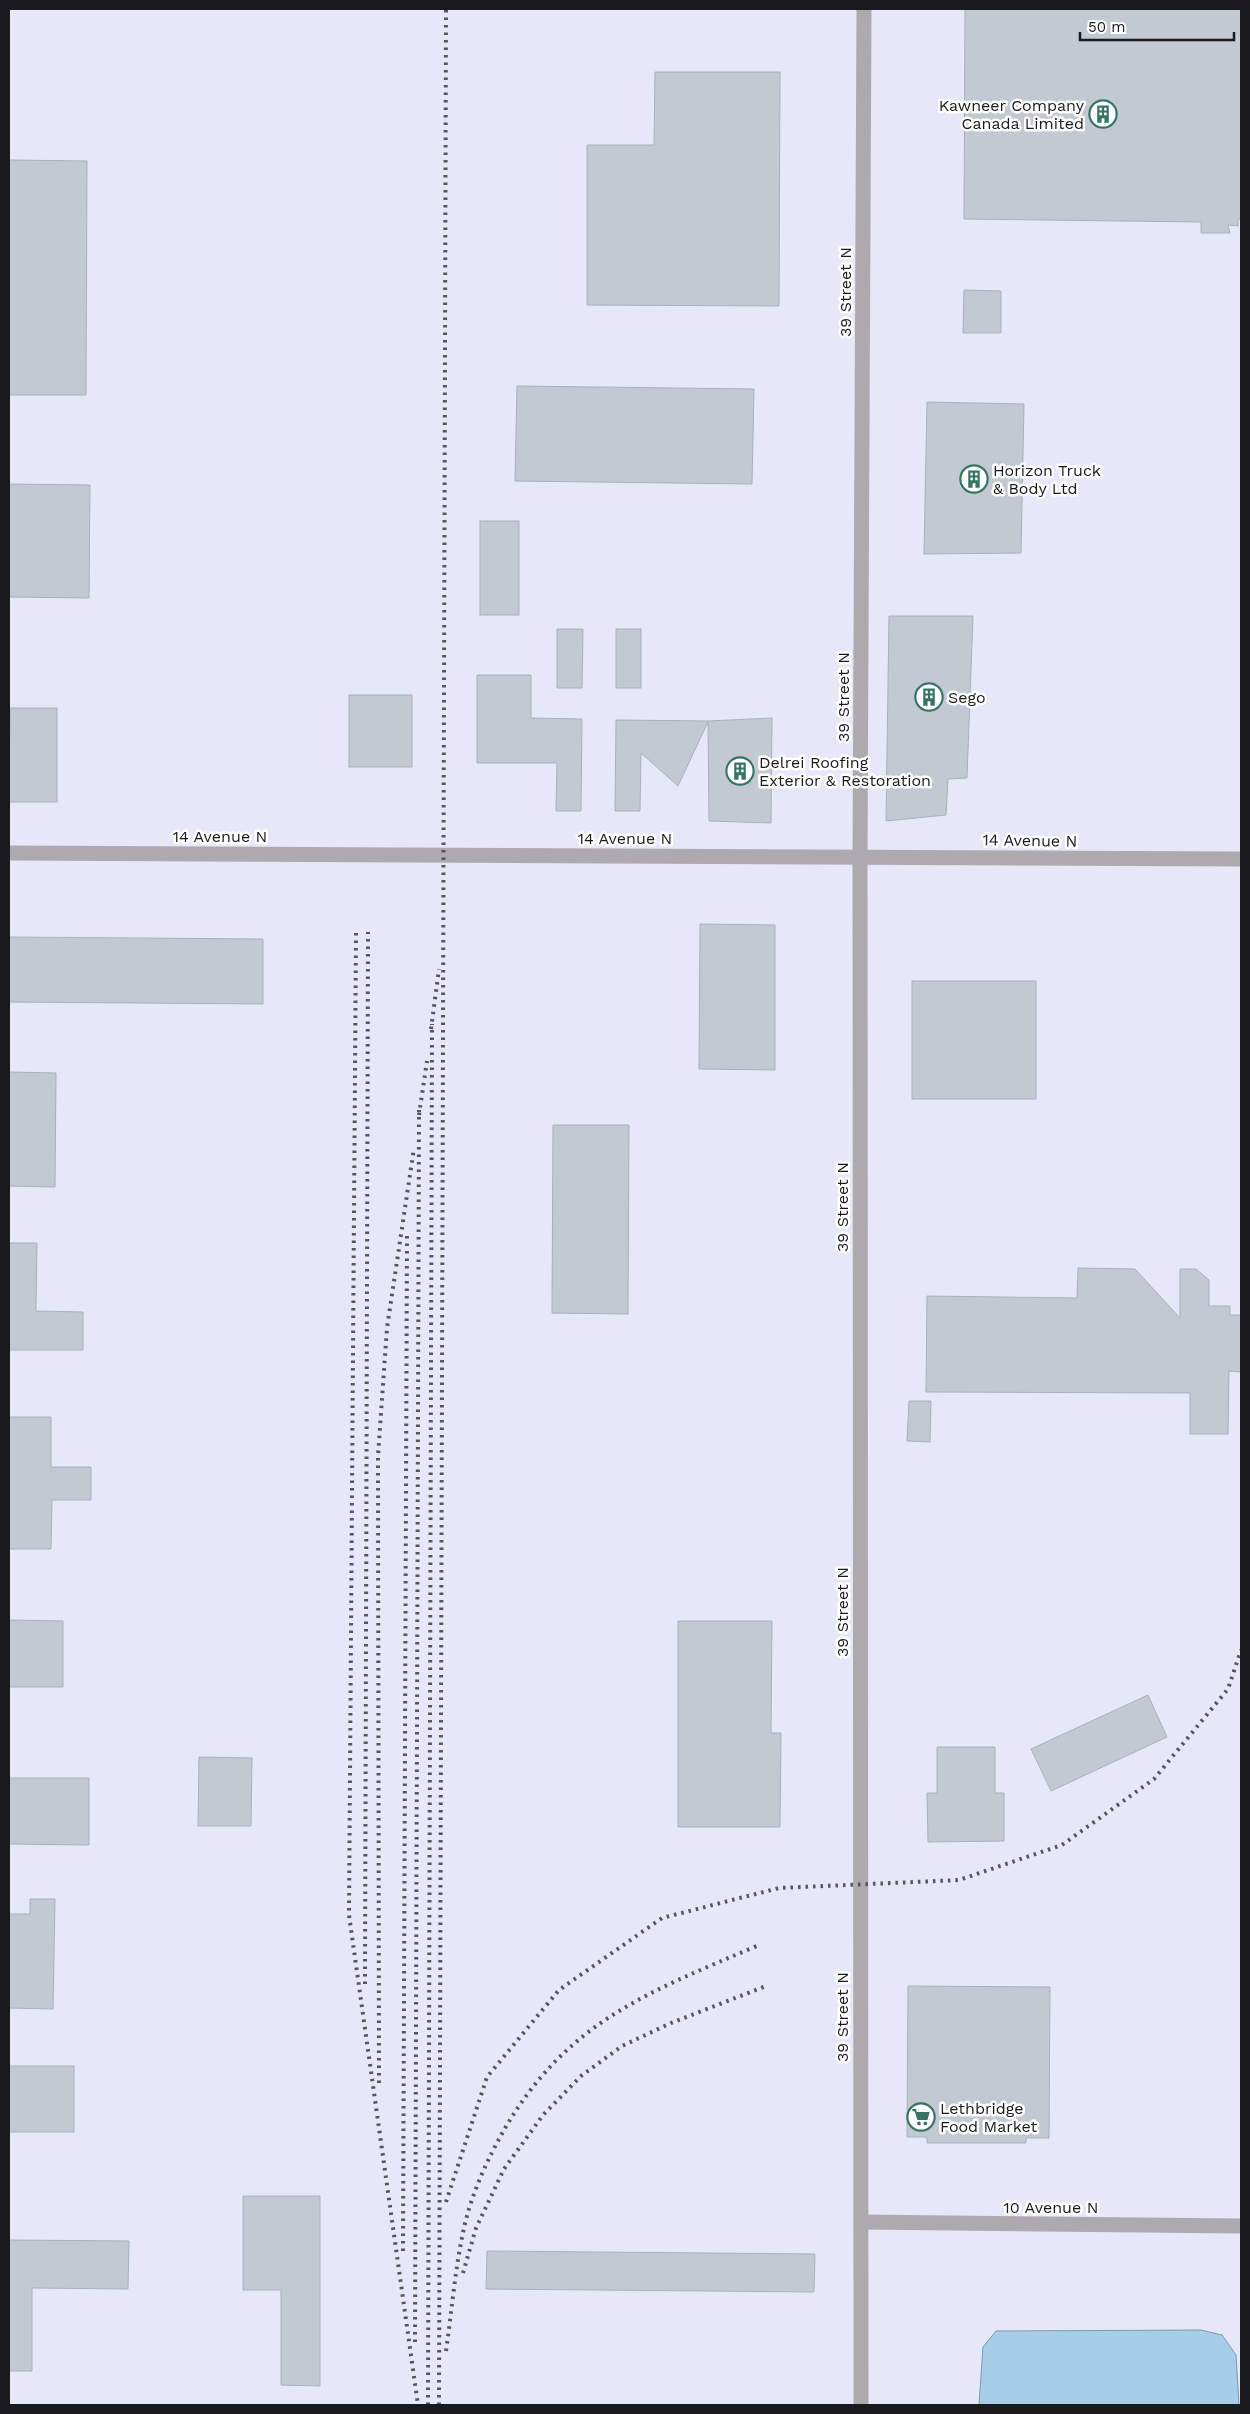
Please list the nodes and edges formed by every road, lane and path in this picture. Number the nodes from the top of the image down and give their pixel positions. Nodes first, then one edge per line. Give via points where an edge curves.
1 (864, 9) edge
2 (9, 853) edge
3 (860, 856) junction
4 (1241, 859) edge
5 (861, 2222) junction
6 (1241, 2226) edge
7 (861, 2405) edge

1 - 3 street, 39 Street N
2 - 3 street, 14 Avenue N
3 - 4 street, 14 Avenue N
3 - 5 street, 39 Street N
5 - 6 street, 10 Avenue N
5 - 7 street, 39 Street N

